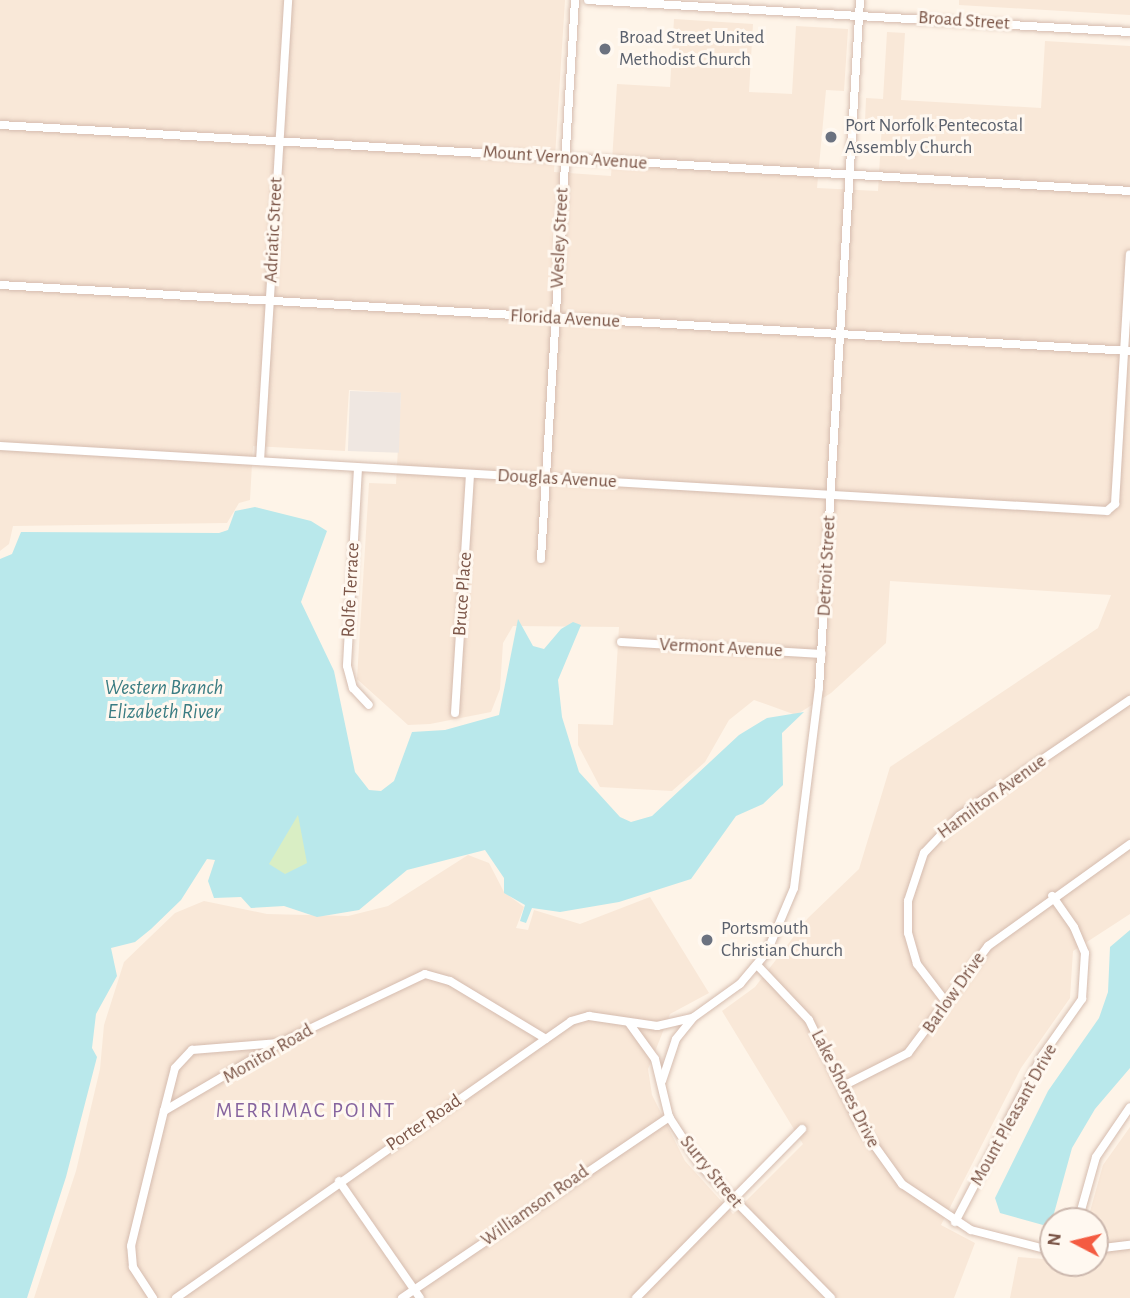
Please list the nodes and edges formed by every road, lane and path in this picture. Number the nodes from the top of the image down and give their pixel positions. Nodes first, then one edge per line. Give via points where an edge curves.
1 (288, 0) edge
2 (575, 0) edge
3 (588, 0) edge
4 (860, 0) edge
5 (859, 14) junction
6 (1130, 32) edge
7 (0, 125) edge
8 (279, 141) junction
9 (565, 157) junction
10 (849, 175) junction
11 (1130, 191) edge
12 (1130, 254) edge
13 (0, 285) edge
14 (270, 301) junction
15 (555, 318) junction
16 (840, 335) junction
17 (1127, 351) edge
18 (0, 446) edge
19 (260, 461) junction
20 (358, 468) junction
21 (470, 474) junction
22 (546, 479) junction
23 (831, 494) junction
24 (541, 559) dead end
25 (621, 642) dead end
26 (822, 654) junction
27 (1130, 700) edge
28 (369, 705) dead end
29 (455, 713) dead end
30 (1130, 844) edge
31 (1052, 897) junction
32 (758, 965) junction
33 (946, 1002) junction
34 (694, 1017) junction
35 (629, 1023) junction
36 (546, 1038) junction
37 (282, 1042) junction
38 (662, 1081) junction
39 (843, 1086) junction
40 (1130, 1107) edge
41 (164, 1111) junction
42 (669, 1116) junction
43 (802, 1129) dead end
44 (339, 1181) junction
45 (732, 1200) junction
46 (1082, 1207) edge
47 (955, 1222) junction
48 (1130, 1245) edge
49 (1109, 1248) edge
50 (1039, 1249) edge
51 (414, 1290) junction
52 (153, 1298) edge
53 (176, 1298) edge
54 (402, 1298) edge
55 (419, 1298) edge
56 (636, 1298) edge
57 (831, 1298) edge

1 - 8 street, Adriatic Street
2 - 9 street, Wesley Street
3 - 5 street, Broad Street
4 - 5 street, Detroit Street
5 - 6 street, Broad Street
5 - 10 street, Detroit Street
7 - 8 street, Mount Vernon Avenue
8 - 9 street, Mount Vernon Avenue
8 - 14 street, Adriatic Street
9 - 10 street, Mount Vernon Avenue
9 - 15 street, Wesley Street
10 - 11 street, Mount Vernon Avenue
10 - 16 street, Detroit Street
12 - 17 street
13 - 14 street, Florida Avenue
14 - 15 street, Florida Avenue
14 - 19 street, Adriatic Street
15 - 16 street, Florida Avenue
15 - 22 street, Wesley Street
16 - 17 street, Florida Avenue
16 - 23 street, Detroit Street
17 - 23 street, Douglas Avenue via 1113,508
18 - 19 street, Douglas Avenue
19 - 20 street, Douglas Avenue
20 - 21 street, Douglas Avenue
20 - 28 street, Rolfe Terrace via 346,666 353,688
21 - 22 street, Douglas Avenue
21 - 29 street, Bruce Place
22 - 23 street, Douglas Avenue
22 - 24 street, Wesley Street
23 - 26 street, Detroit Street
25 - 26 street, Vermont Avenue
26 - 32 street, Detroit Street via 794,888 776,937
27 - 33 street, Hamilton Avenue via 959,816 924,853 908,901 908,933 925,978
30 - 31 street, Barlow Drive
31 - 33 street, Barlow Drive via 988,946
31 - 47 street, Mount Pleasant Drive via 1074,927 1085,953 1082,999 1042,1056
32 - 34 street, Detroit Street
32 - 39 street, Lake Shores Drive via 809,1020
33 - 39 street, Barlow Drive via 908,1053
34 - 35 street, Porter Road via 671,1025
34 - 38 street, Detroit Street via 676,1039
35 - 36 street, Porter Road via 578,1018
35 - 38 street, Surry Street via 655,1059
36 - 37 street, Monitor Road via 450,981 425,974
36 - 44 street, Porter Road
37 - 41 street, Monitor Road
37 - 41 street via 192,1050 175,1068
38 - 42 street, Surry Street
39 - 47 street, Lake Shores Drive via 886,1165
40 - 46 street via 1096,1157
41 - 52 street via 131,1246 134,1266
42 - 45 street, Surry Street
42 - 51 street, Williamson Road
43 - 45 street
44 - 51 street
44 - 53 street, Porter Road
45 - 56 street
45 - 57 street, Surry Street
47 - 50 street, Lake Shores Drive via 1004,1243
48 - 49 street
51 - 54 street, Williamson Road
51 - 55 street

